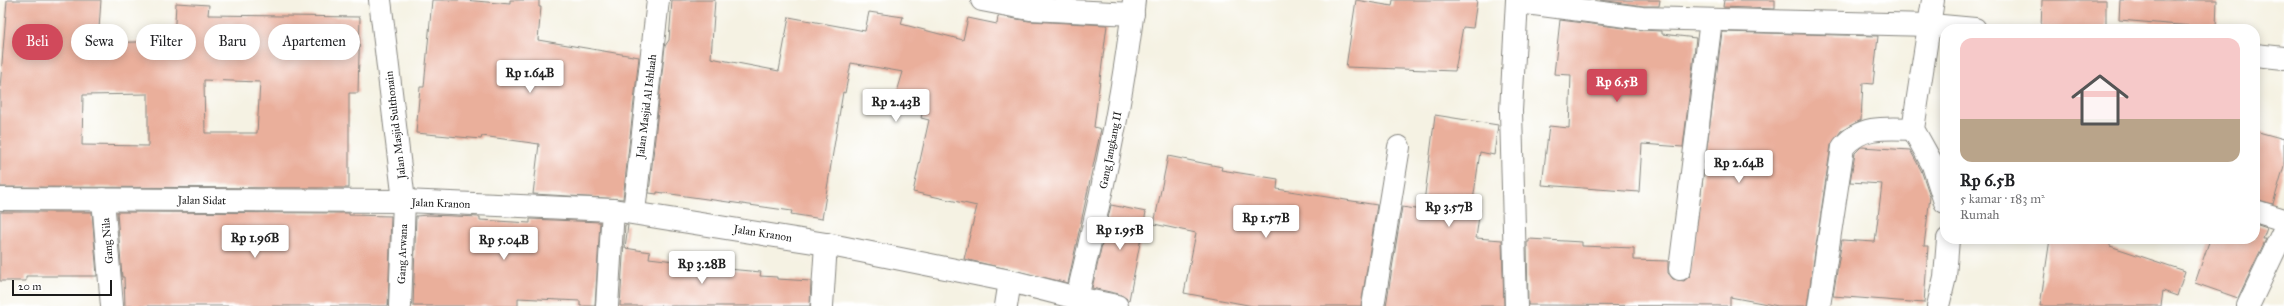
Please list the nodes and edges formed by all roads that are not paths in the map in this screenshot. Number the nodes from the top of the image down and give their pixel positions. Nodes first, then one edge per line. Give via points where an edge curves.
1 (380, 0) edge
2 (658, 0) edge
3 (982, 0) edge
4 (1933, 0) edge
5 (1517, 1) edge
6 (1134, 7) edge
7 (1711, 20) junction
8 (1931, 25) junction
9 (1940, 26) edge
10 (2260, 56) edge
11 (2284, 58) edge
12 (1913, 129) junction
13 (1400, 147) dead end
14 (1940, 188) edge
15 (0, 199) edge
16 (103, 199) junction
17 (404, 202) junction
18 (623, 211) junction
19 (2260, 213) edge
20 (2284, 220) edge
21 (2284, 230) edge
22 (826, 244) junction
23 (1948, 244) edge
24 (1680, 269) dead end
25 (1010, 281) junction
26 (1077, 298) junction
27 (112, 306) edge
28 (400, 306) edge
29 (607, 306) edge
30 (822, 306) edge
31 (1006, 306) edge
32 (1117, 306) edge
33 (1373, 306) edge
34 (1516, 306) edge
35 (1819, 306) edge
36 (1938, 306) edge
37 (2248, 306) edge

1 - 17 street, Jalan Masjid Sulthonain
2 - 18 street, Jalan Masjid Al Ishlaah
3 - 6 street via 1030,9
4 - 8 street
5 - 7 street via 1630,17
5 - 34 street via 1511,111
6 - 26 street, Gang Jangkang II via 1130,47 1108,164
7 - 8 street
7 - 24 street
8 - 9 street
8 - 12 street
10 - 11 street
12 - 14 street via 1932,165
12 - 35 street via 1872,129 1859,132 1843,147
13 - 33 street
15 - 16 street, Jalan Sidat
16 - 17 street, Jalan Sidat
16 - 27 street, Gang Nila
17 - 18 street, Jalan Kranon
17 - 28 street, Gang Arwana
18 - 22 street, Jalan Kranon
18 - 29 street, Jalan Masjid Al Ishlaah
19 - 20 street
21 - 37 street
22 - 25 street, Jalan Kranon
22 - 30 street
23 - 36 street via 1945,277
25 - 26 street, Jalan Kranon
25 - 31 street
26 - 32 street, Jalan Kranon

